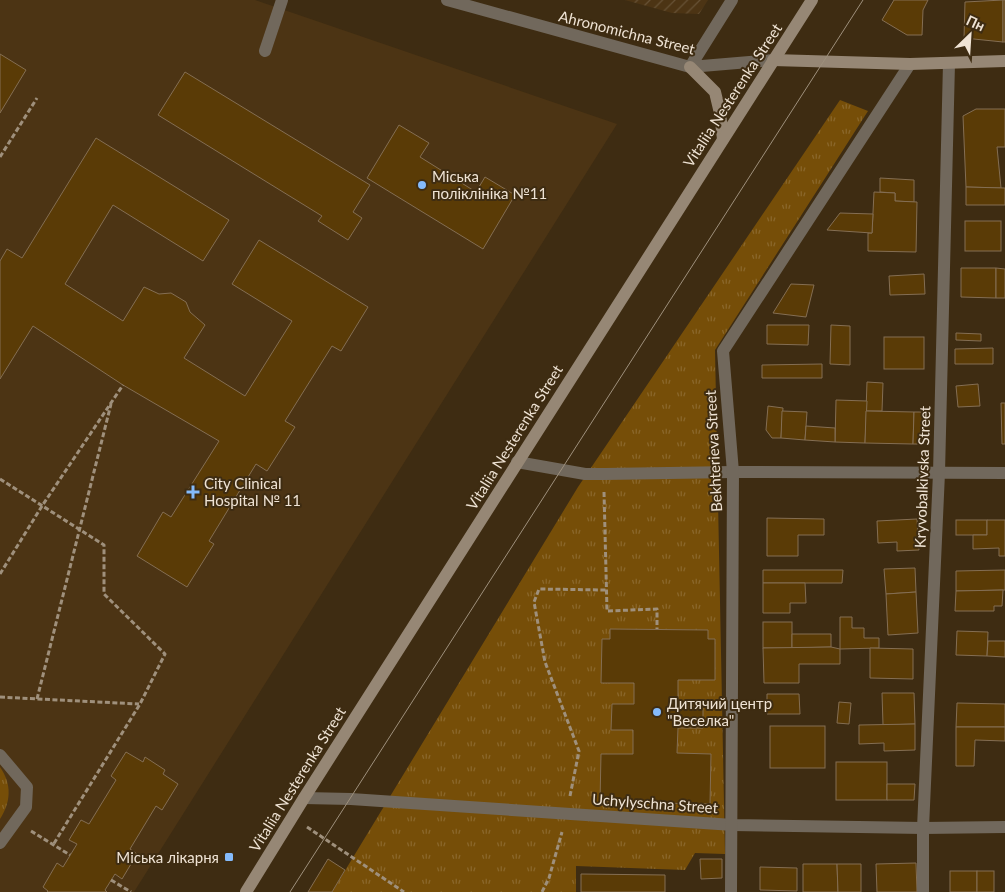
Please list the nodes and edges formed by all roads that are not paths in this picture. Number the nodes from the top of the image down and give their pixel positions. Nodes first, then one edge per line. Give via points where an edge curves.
1 (282, 0) edge
2 (447, 0) edge
3 (732, 0) edge
4 (812, 0) edge
5 (265, 51) dead end
6 (773, 60) junction
7 (1005, 61) edge
8 (948, 62) junction
9 (910, 64) junction
10 (690, 67) junction
11 (722, 139) junction
12 (517, 462) junction
13 (733, 472) junction
14 (939, 473) junction
15 (1005, 473) edge
16 (0, 755) edge
17 (304, 798) junction
18 (732, 825) junction
19 (1005, 827) edge
20 (923, 828) junction
21 (0, 843) edge
22 (246, 892) edge
23 (731, 892) edge
24 (923, 892) edge

1 - 5 street
2 - 10 street, Ahronomichna Street
3 - 10 street
4 - 6 main road, Vitaliia Nesterenka Street
6 - 9 main road
6 - 10 street, Ahronomichna Street
6 - 11 main road, Vitaliia Nesterenka Street
7 - 8 main road
8 - 9 main road
8 - 14 street, Kryvobalkivska Street
9 - 13 street, Bekhterieva Street via 723,350
10 - 11 main road via 715,92
11 - 12 main road, Vitaliia Nesterenka Street
12 - 13 street via 584,474
12 - 17 main road, Vitaliia Nesterenka Street
13 - 14 street
13 - 18 street, Bekhterieva Street
14 - 15 street
14 - 20 street, Kryvobalkivska Street
16 - 21 street via 27,787 26,807
17 - 18 street, Uchylyschna Street
17 - 22 main road, Vitaliia Nesterenka Street
18 - 20 street, Uchylyschna Street
18 - 23 street, Bekhterieva Street
19 - 20 street, Uchylyschna Street
20 - 24 street, Kryvobalkivska Street

